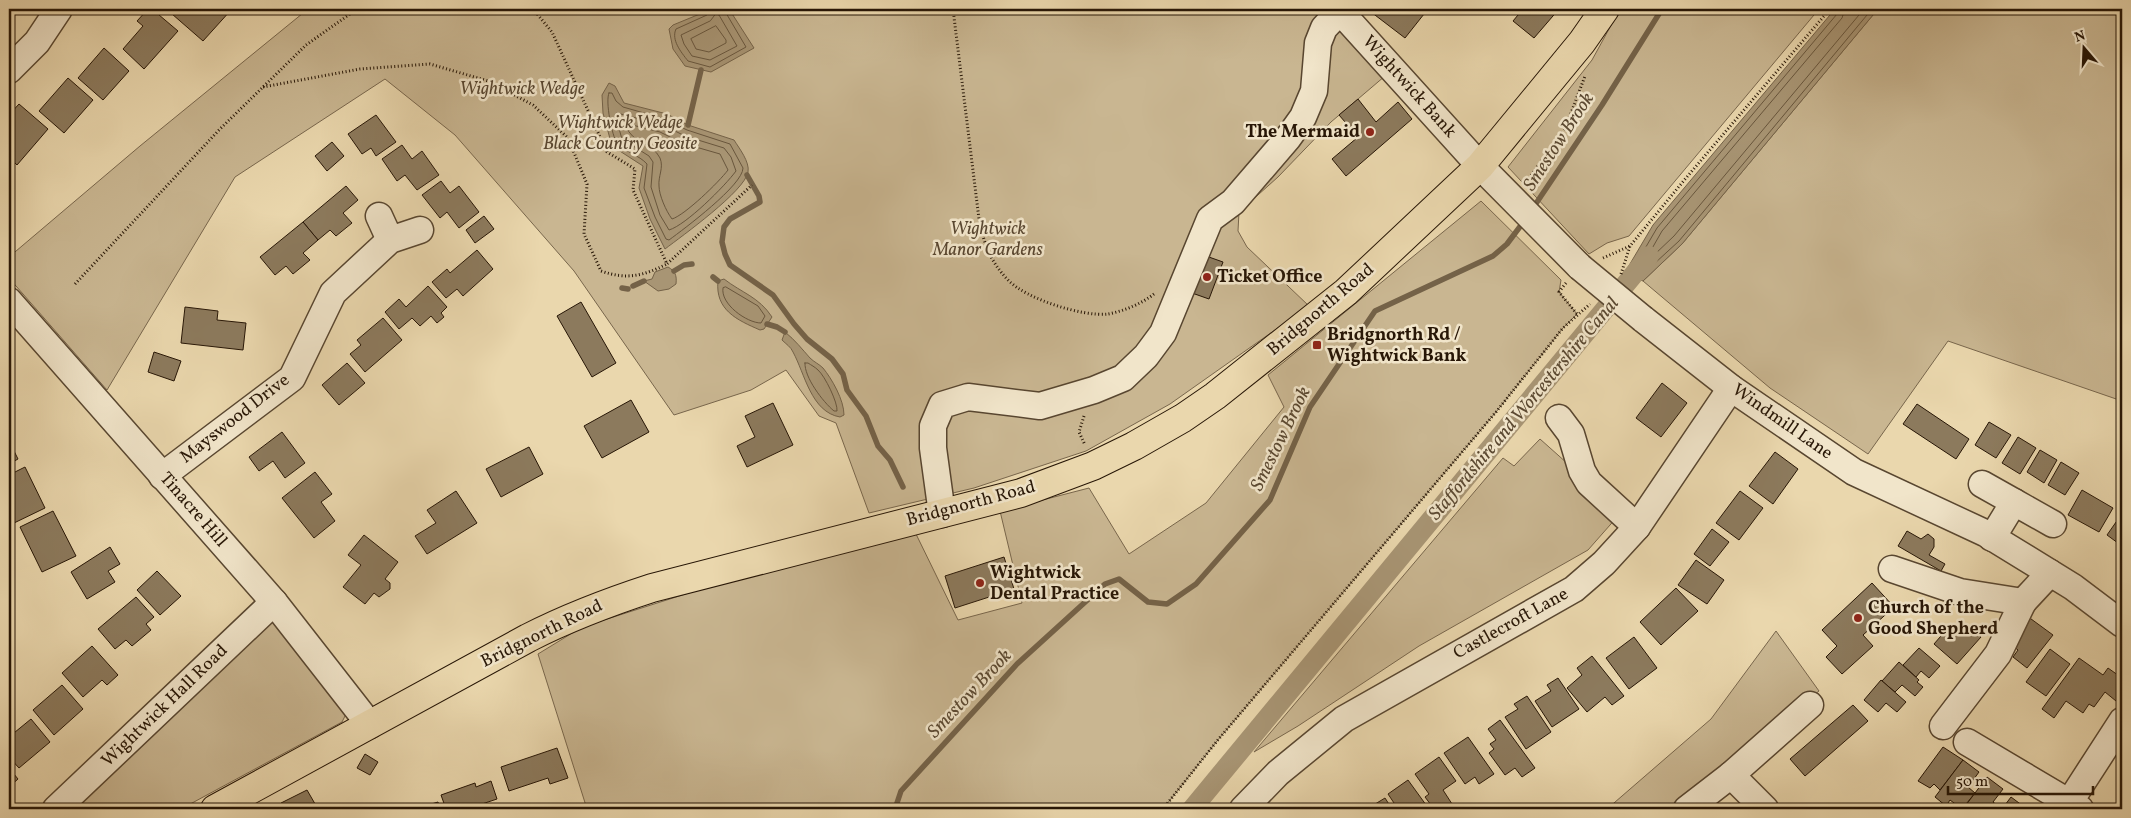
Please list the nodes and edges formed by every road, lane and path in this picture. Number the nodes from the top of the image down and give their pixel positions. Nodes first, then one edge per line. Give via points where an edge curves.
1 (60, 9) edge
2 (357, 9) edge
3 (533, 9) edge
4 (953, 9) edge
5 (1605, 9) edge
6 (1830, 9) edge
7 (1339, 10) edge
8 (1585, 38) junction
9 (9, 70) edge
10 (263, 87) junction
11 (1480, 166) junction
12 (752, 185) dead end
13 (1514, 200) junction
14 (378, 216) dead end
15 (420, 230) dead end
16 (390, 240) junction
17 (667, 264) junction
18 (1580, 268) junction
19 (1619, 279) dead end
20 (76, 284) dead end
21 (1158, 291) dead end
22 (1596, 299) dead end
23 (9, 302) edge
24 (1577, 314) junction
25 (1731, 388) junction
26 (1559, 418) dead end
27 (162, 476) junction
28 (1982, 484) dead end
29 (2014, 502) junction
30 (942, 514) junction
31 (2053, 524) dead end
32 (1637, 527) junction
33 (1992, 538) junction
34 (1892, 569) dead end
35 (2050, 573) junction
36 (274, 602) junction
37 (2023, 602) junction
38 (2122, 624) edge
39 (1810, 705) dead end
40 (2122, 720) edge
41 (370, 725) junction
42 (1943, 726) dead end
43 (1967, 742) dead end
44 (1731, 775) junction
45 (2074, 806) edge
46 (56, 809) edge
47 (215, 809) edge
48 (1162, 809) edge
49 (1243, 809) edge
50 (1687, 809) edge
51 (1765, 809) edge

1 - 9 street via 37,42
2 - 10 path via 306,45
3 - 17 path via 552,32 606,152 635,169 634,190
4 - 21 path via 979,219 984,245 995,265 1009,282 1033,297 1071,310 1108,314 1142,303
5 - 8 highway, Bridgnorth Road
6 - 19 path via 1630,246
7 - 11 street, Wightwick Bank
7 - 30 street via 1324,28 1318,43 1314,91 1303,117 1233,202 1210,219 1164,333 1146,356 1123,378 1040,406 968,397 942,406 933,426 933,448
8 - 11 highway, Bridgnorth Road
8 - 13 path via 1585,77 1564,129
10 - 17 path via 360,69 430,64 488,82 533,105 568,138 587,184 584,234 601,271 618,277 650,273
10 - 20 path
11 - 13 street, Windmill Lane
11 - 30 highway, Bridgnorth Road via 1346,292 1183,418 1093,466 1021,493
12 - 17 path
13 - 18 street, Windmill Lane
14 - 16 street
15 - 16 street, Mayswood Drive
16 - 27 street, Mayswood Drive via 333,293 292,378
18 - 24 path via 1558,292
18 - 25 street, Windmill Lane, bridge
22 - 24 path
23 - 27 street, Tinacre Hill
24 - 48 path
25 - 32 street, Castlecroft Lane
25 - 33 street, Windmill Lane via 1854,472
26 - 32 street via 1570,434 1585,477
27 - 36 street, Tinacre Hill
28 - 29 street
29 - 31 street
29 - 33 street
30 - 41 highway, Bridgnorth Road via 652,588 601,605 528,638
32 - 49 street, Castlecroft Lane via 1604,563 1574,589 1344,719 1278,773
33 - 35 street, Windmill Lane
34 - 37 street via 1960,592
35 - 37 street
35 - 38 street, Windmill Lane
36 - 41 street, Tinacre Hill
36 - 46 street, Wightwick Hall Road
37 - 42 street via 1998,654
39 - 44 street
40 - 45 street
41 - 47 highway, Bridgnorth Road
43 - 45 street
44 - 50 street
44 - 51 street

